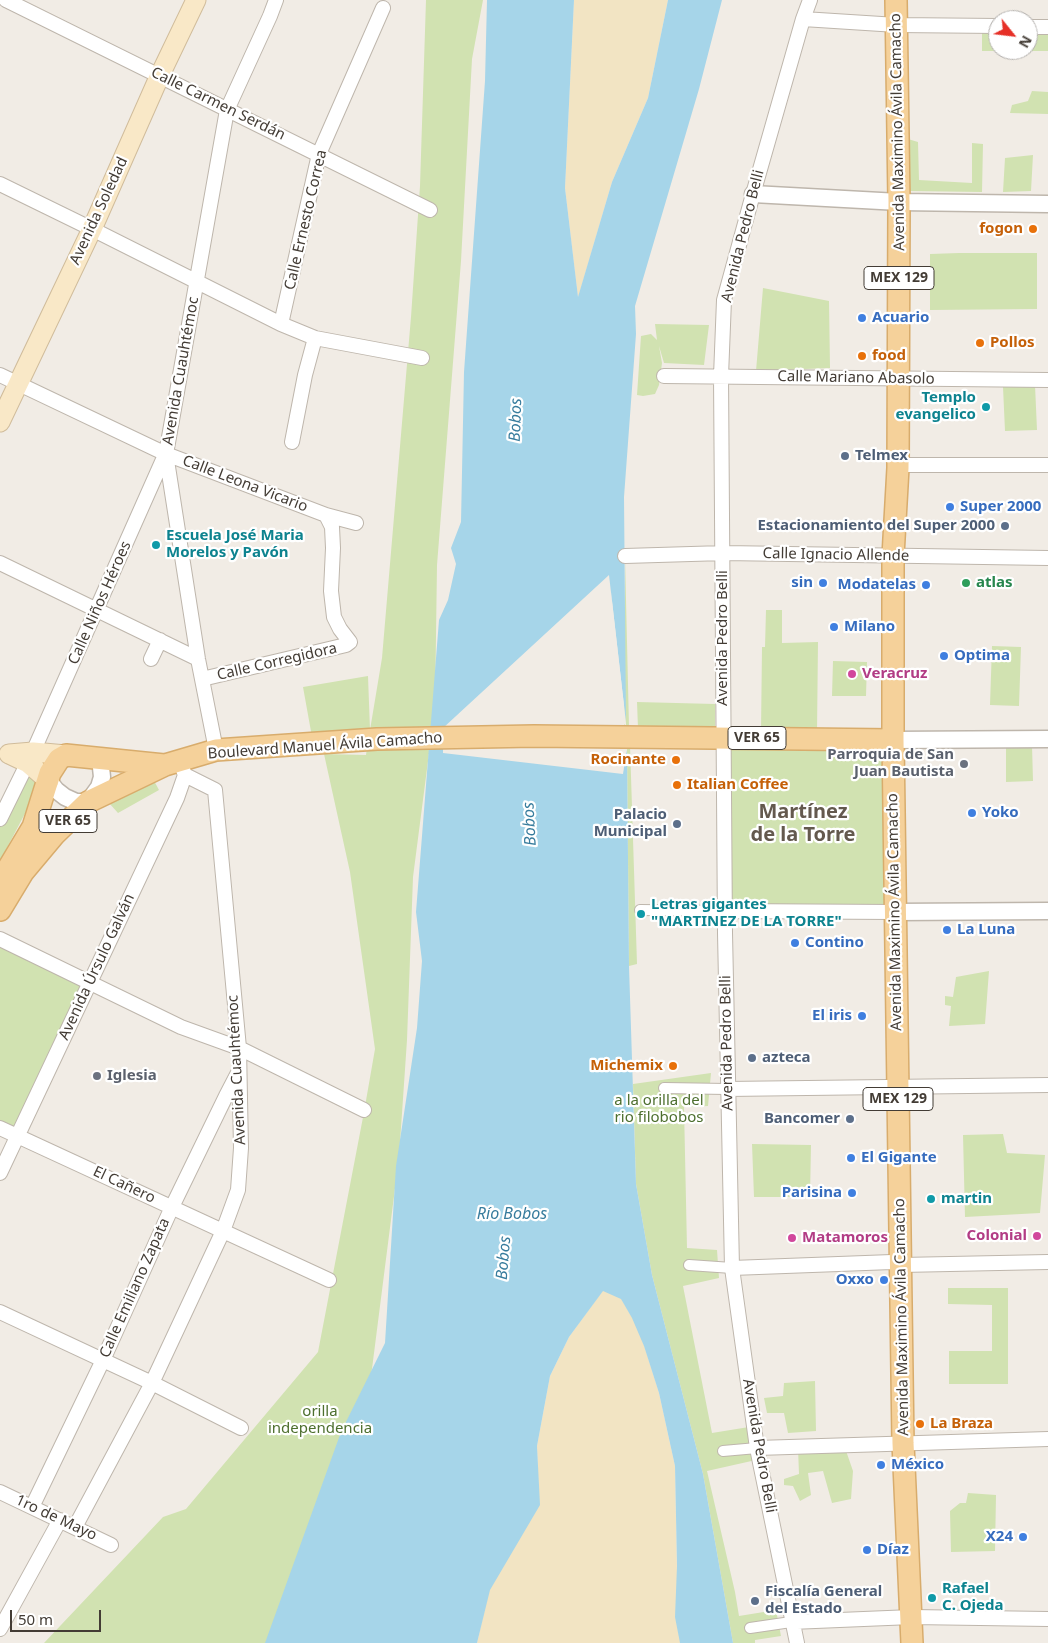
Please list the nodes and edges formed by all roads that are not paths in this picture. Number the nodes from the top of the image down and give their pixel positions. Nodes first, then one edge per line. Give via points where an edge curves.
1 (6, 0) edge
2 (196, 0) edge
3 (276, 0) edge
4 (810, 0) edge
5 (896, 0) edge
6 (383, 8) dead end
7 (802, 19) junction
8 (897, 25) junction
9 (988, 26) edge
10 (160, 75) junction
11 (227, 110) junction
12 (319, 154) junction
13 (0, 184) edge
14 (753, 194) junction
15 (899, 202) junction
16 (1048, 204) edge
17 (430, 210) dead end
18 (92, 228) junction
19 (197, 282) junction
20 (281, 324) junction
21 (315, 338) junction
22 (422, 358) dead end
23 (0, 375) edge
24 (664, 376) dead end
25 (721, 376) junction
26 (898, 379) junction
27 (1048, 380) edge
28 (18, 384) junction
29 (0, 422) edge
30 (292, 442) dead end
31 (166, 454) junction
32 (1048, 465) edge
33 (898, 468) junction
34 (326, 514) junction
35 (356, 524) dead end
36 (724, 553) junction
37 (625, 556) dead end
38 (893, 556) junction
39 (1048, 558) edge
40 (0, 563) edge
41 (97, 609) junction
42 (160, 640) junction
43 (151, 659) dead end
44 (198, 659) junction
45 (202, 679) junction
46 (723, 738) junction
47 (1048, 739) edge
48 (893, 740) junction
49 (216, 750) junction
50 (4, 753) edge
51 (66, 755) junction
52 (30, 757) junction
53 (100, 758) junction
54 (177, 767) junction
55 (49, 780) junction
56 (88, 802) junction
57 (0, 819) edge
58 (0, 882) edge
59 (0, 910) edge
60 (640, 910) dead end
61 (726, 911) junction
62 (895, 912) junction
63 (1048, 912) edge
64 (0, 939) edge
65 (90, 983) junction
66 (239, 1048) junction
67 (240, 1070) junction
68 (1048, 1085) edge
69 (898, 1087) junction
70 (664, 1088) dead end
71 (727, 1089) junction
72 (364, 1110) dead end
73 (0, 1128) edge
74 (17, 1136) junction
75 (0, 1173) edge
76 (172, 1207) junction
77 (223, 1231) junction
78 (1048, 1262) edge
79 (901, 1264) junction
80 (689, 1265) dead end
81 (732, 1268) junction
82 (329, 1280) dead end
83 (0, 1312) edge
84 (103, 1360) junction
85 (152, 1383) junction
86 (241, 1428) dead end
87 (1048, 1440) edge
88 (903, 1443) junction
89 (757, 1448) junction
90 (723, 1451) dead end
91 (0, 1492) edge
92 (32, 1507) junction
93 (60, 1520) junction
94 (75, 1527) junction
95 (111, 1545) dead end
96 (912, 1617) junction
97 (1048, 1619) edge
98 (791, 1622) junction
99 (750, 1628) dead end
100 (0, 1629) edge
101 (797, 1643) edge
102 (912, 1643) edge

1 - 10 street, Calle Carmen Serdán
2 - 10 main road, Avenida Soledad
3 - 11 street, Avenida Cuauhtémoc
4 - 7 street, Avenida Pedro Belli
5 - 8 main road, Avenida Maximino Ávila Camacho / MEX 129
6 - 12 street, Calle Ernesto Correa
7 - 8 street
7 - 14 street, Avenida Pedro Belli
8 - 9 street
8 - 15 main road, Avenida Maximino Ávila Camacho / MEX 129
10 - 11 street, Calle Carmen Serdán
10 - 18 main road, Avenida Soledad
11 - 12 street, Calle Carmen Serdán
11 - 19 street, Avenida Cuauhtémoc
12 - 17 street, Calle Carmen Serdán
12 - 20 street, Calle Ernesto Correa
13 - 18 street
14 - 15 street
14 - 25 street, Avenida Pedro Belli via 724,300
15 - 16 street
15 - 26 main road, Avenida Maximino Ávila Camacho / MEX 129
18 - 19 street
18 - 28 main road, Avenida Soledad
19 - 20 street
19 - 31 street, Avenida Cuauhtémoc
20 - 21 street
21 - 22 street
21 - 30 street
23 - 28 street, Calle Leona Vicario
24 - 25 street, Calle Mariano Abasolo
25 - 26 street, Calle Mariano Abasolo
25 - 36 street, Avenida Pedro Belli
26 - 27 street, Calle Mariano Abasolo
26 - 33 main road, Avenida Maximino Ávila Camacho / MEX 129
28 - 29 main road, Avenida Soledad
28 - 31 street, Calle Leona Vicario
31 - 34 street, Calle Leona Vicario
31 - 41 street, Calle Niños Héroes
31 - 44 street, Avenida Cuauhtémoc
32 - 33 street via 905,465
33 - 38 main road, Avenida Maximino Ávila Camacho / MEX 129
34 - 35 street, Calle Leona Vicario
34 - 45 street, Calle Corregidora via 332,528 334,548 331,591 334,617 350,642
36 - 37 street, Calle Ignacio Allende
36 - 38 street, Calle Ignacio Allende
36 - 46 street, Avenida Pedro Belli
38 - 39 street, Calle Ignacio Allende
38 - 48 main road, Avenida Maximino Ávila Camacho / MEX 129
40 - 41 street, Calle Corregidora
41 - 42 street, Calle Corregidora
41 - 52 street, Calle Niños Héroes
42 - 43 street
42 - 44 street, Calle Corregidora
44 - 45 street, Avenida Cuauhtémoc
45 - 49 street, Avenida Cuauhtémoc
46 - 48 main road, VER 65
46 - 49 main road, Boulevard Manuel Ávila Camacho / VER 65 via 377,739
46 - 61 street, Avenida Pedro Belli
47 - 48 street
48 - 62 main road, Avenida Maximino Ávila Camacho / MEX 129
49 - 54 main road, Boulevard Manuel Ávila Camacho / VER 65
50 - 52 main road
51 - 52 main road
51 - 53 main road
51 - 55 main road, VER 65 via 54,766
52 - 55 main road
52 - 57 street, Calle Niños Héroes
53 - 54 main road
53 - 56 street via 99,787
54 - 56 main road, Boulevard Manuel Ávila Camacho / VER 65
54 - 65 street, Avenida Úrsulo Galván via 177,798
54 - 66 street, Avenida Cuauhtémoc via 215,790
55 - 56 street via 65,797 76,802
55 - 58 main road, VER 65 via 33,827
56 - 59 main road, Boulevard Manuel Ávila Camacho / VER 65 via 23,872
60 - 61 street
61 - 62 street
61 - 71 street, Avenida Pedro Belli
62 - 63 street
62 - 69 main road, Avenida Maximino Ávila Camacho / MEX 129
64 - 65 street
65 - 66 street via 181,1027
65 - 74 street, Avenida Úrsulo Galván
66 - 67 street, Avenida Cuauhtémoc
66 - 72 street
67 - 76 street, Calle Emiliano Zapata
67 - 77 street, Avenida Cuauhtémoc via 238,1190
68 - 69 street
69 - 71 street
69 - 79 main road, Avenida Maximino Ávila Camacho / MEX 129
70 - 71 street
71 - 81 street, Avenida Pedro Belli
73 - 74 street, El Cañero
74 - 75 street, Avenida Úrsulo Galván
74 - 76 street, El Cañero
76 - 77 street, El Cañero
76 - 84 street, Calle Emiliano Zapata
77 - 82 street, El Cañero
77 - 85 street, Avenida Cuauhtémoc
78 - 79 street
79 - 81 street
79 - 88 main road, Avenida Maximino Ávila Camacho / MEX 129
80 - 81 street
81 - 89 street, Avenida Pedro Belli
83 - 84 street
84 - 85 street
84 - 92 street, Calle Emiliano Zapata
85 - 86 street
85 - 94 street, Avenida Cuauhtémoc
87 - 88 street
88 - 89 street
88 - 96 main road, Avenida Maximino Ávila Camacho / MEX 129
89 - 90 street
89 - 98 street, Avenida Pedro Belli
91 - 92 street, 1ro de Mayo
92 - 93 street, 1ro de Mayo
93 - 94 street, 1ro de Mayo
93 - 100 street
94 - 95 street, 1ro de Mayo
96 - 97 street
96 - 98 street
96 - 102 main road, Avenida Maximino Ávila Camacho / MEX 129
98 - 99 street
98 - 101 street, Avenida Pedro Belli

